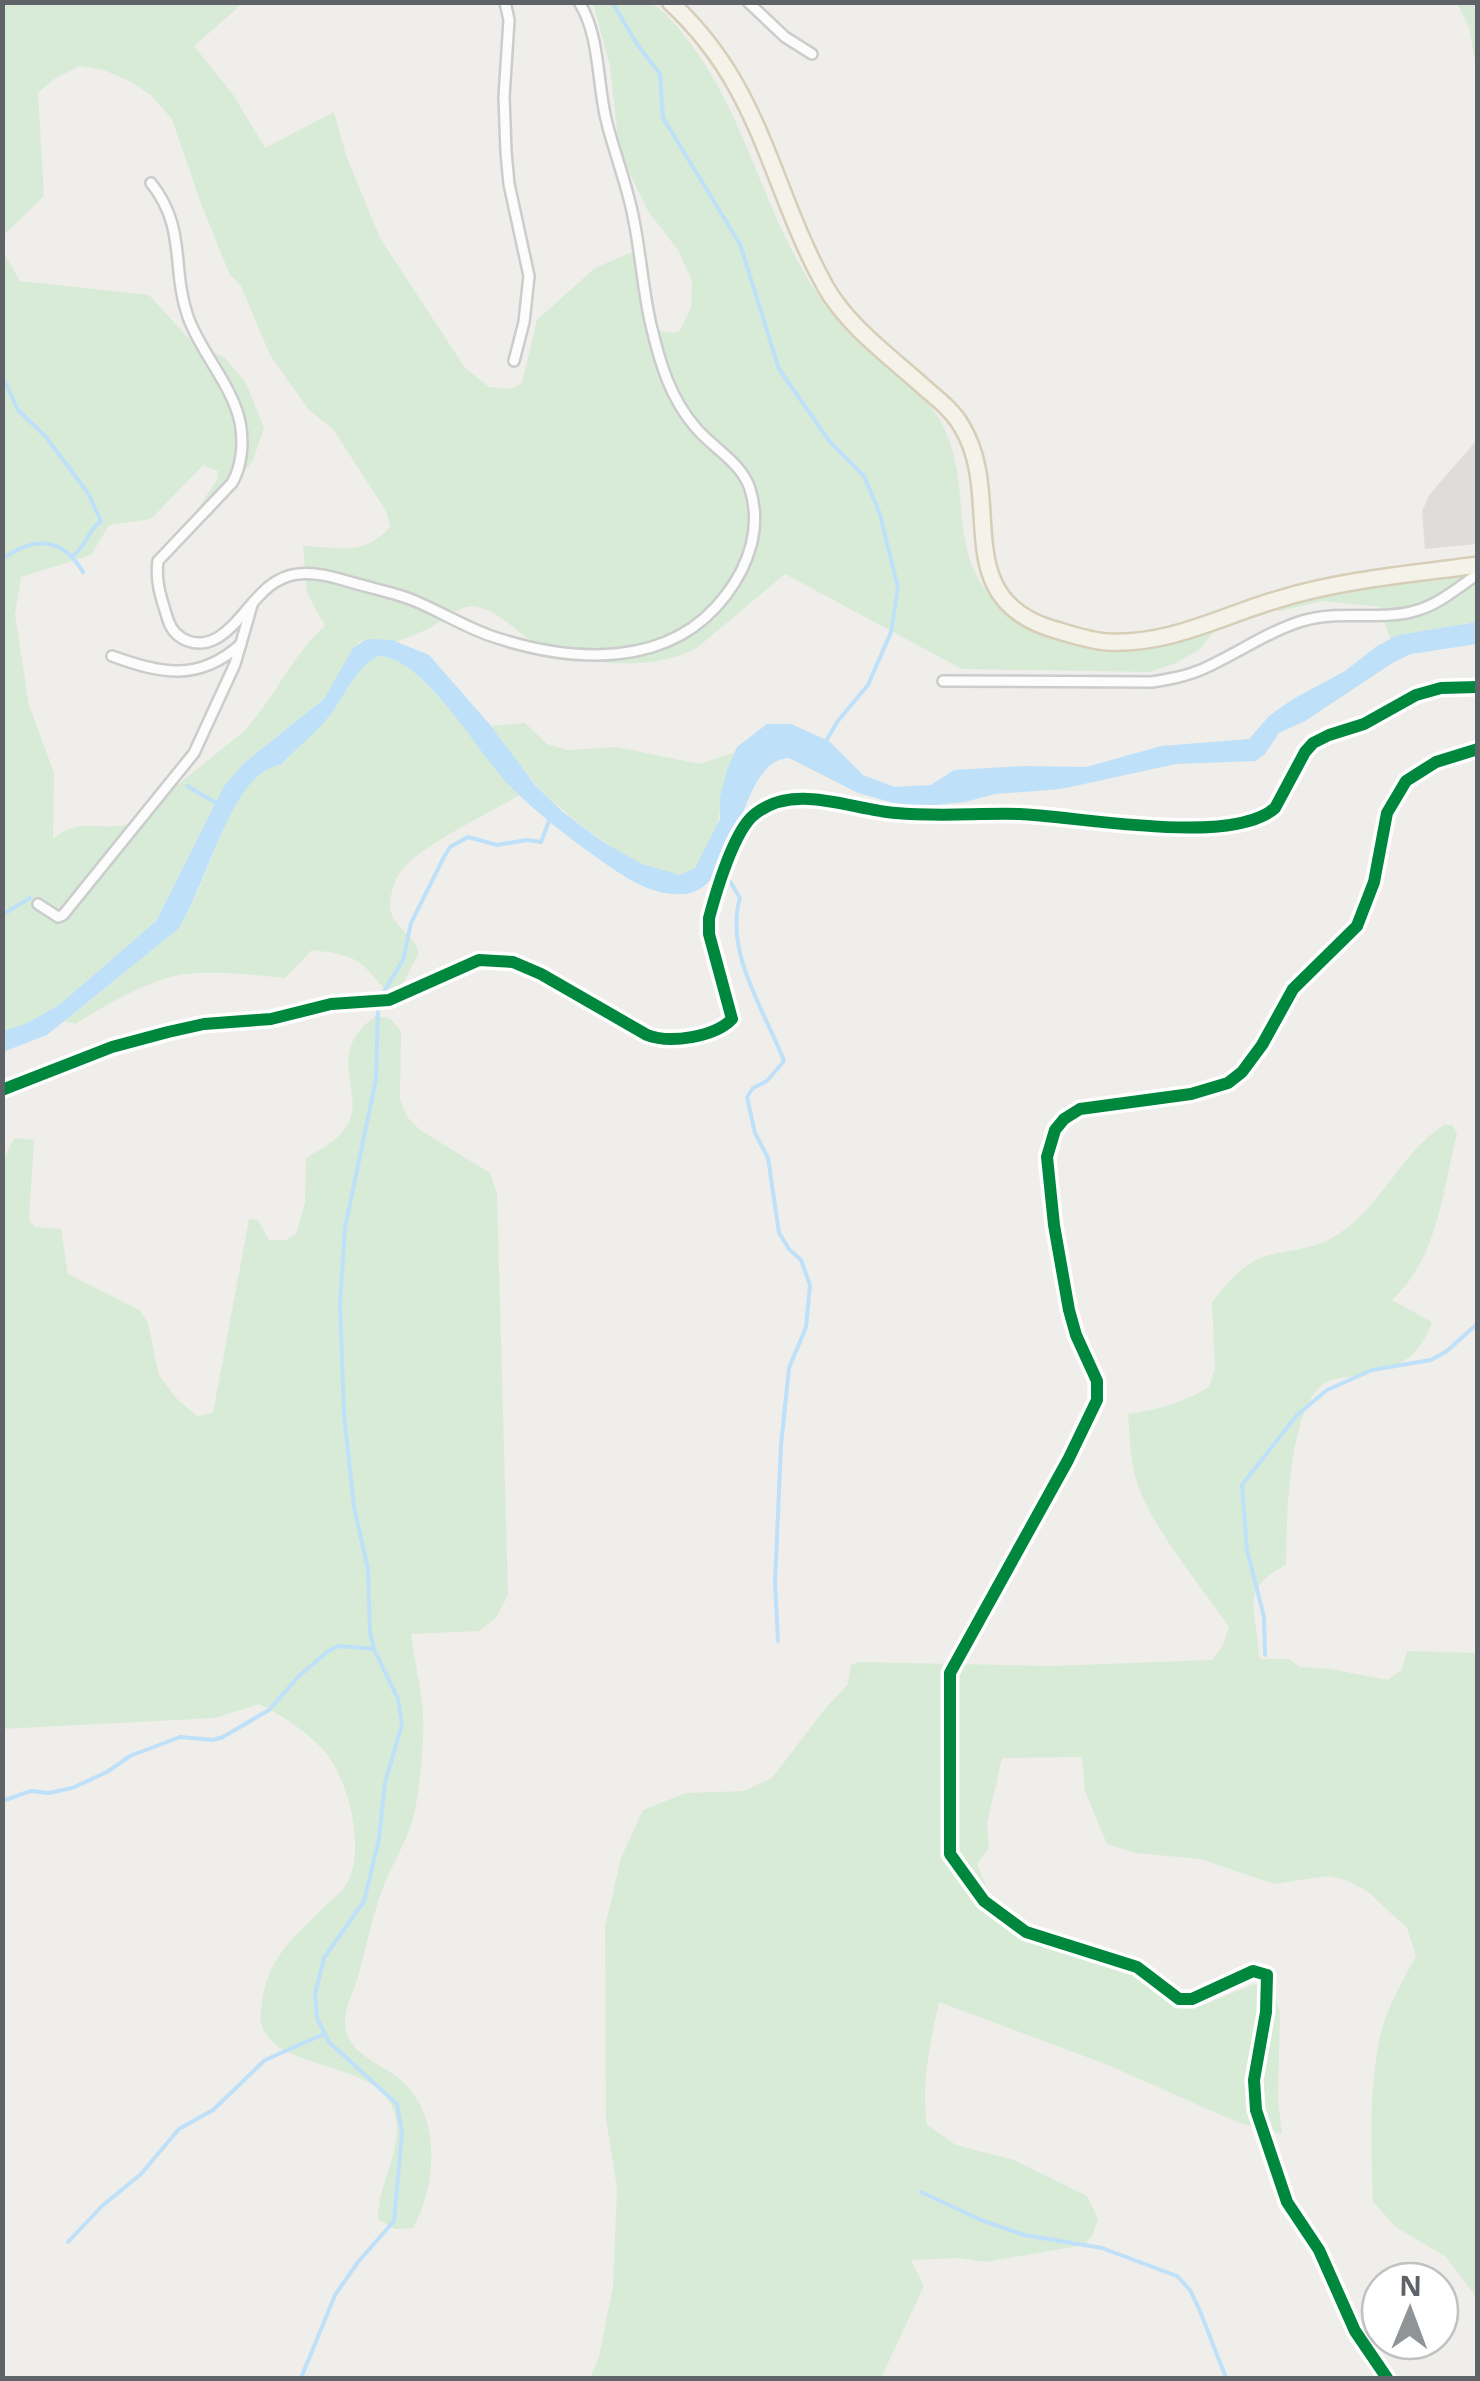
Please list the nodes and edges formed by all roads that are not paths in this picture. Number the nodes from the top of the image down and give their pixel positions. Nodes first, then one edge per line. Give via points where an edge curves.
1 (505, 2) edge
2 (579, 2) edge
3 (670, 2) edge
4 (748, 2) edge
5 (812, 54) dead end
6 (150, 183) dead end
7 (514, 361) dead end
8 (1478, 565) edge
9 (1478, 574) edge
10 (253, 602) junction
11 (243, 642) junction
12 (112, 656) dead end
13 (943, 681) dead end
14 (1478, 687) edge
15 (1478, 750) edge
16 (38, 904) dead end
17 (2, 1090) edge
18 (1387, 2378) edge

1 - 7 street via 506,152 529,276
2 - 10 street via 668,387 751,490 751,550 743,573 688,632 658,646 605,656 489,635 410,599 318,574 274,583
3 - 8 main road via 704,34 740,89 826,286 859,328 960,423 978,469 987,568 999,596 1024,618 1104,642 1136,642 1186,633 1306,592
4 - 5 street
6 - 10 street via 174,229 187,312 239,417 242,441 232,483 161,556 158,589 171,628 190,642 220,636
9 - 13 street via 1418,611 1303,620 1180,677
10 - 11 street
11 - 12 street via 219,660 185,671 156,671
11 - 16 street via 184,768 63,915
14 - 17 street via 1427,692 1329,734 1305,752 1275,808 1226,824 1172,828 1052,816 897,814 807,800 773,804 747,821 709,918 732,1019 698,1034 656,1038 541,974 512,962 479,960 389,1000 204,1024 112,1047
15 - 18 street via 1436,762 1406,781 1387,813 1358,926 1293,989 1242,1072 1191,1094 1080,1109 1055,1130 1047,1157 1054,1225 1069,1310 1097,1382 1097,1400 950,1673 950,1854 984,1901 1026,1932 1137,1967 1179,1998 1201,1996 1254,1972 1267,1976 1256,2110 1287,2202

